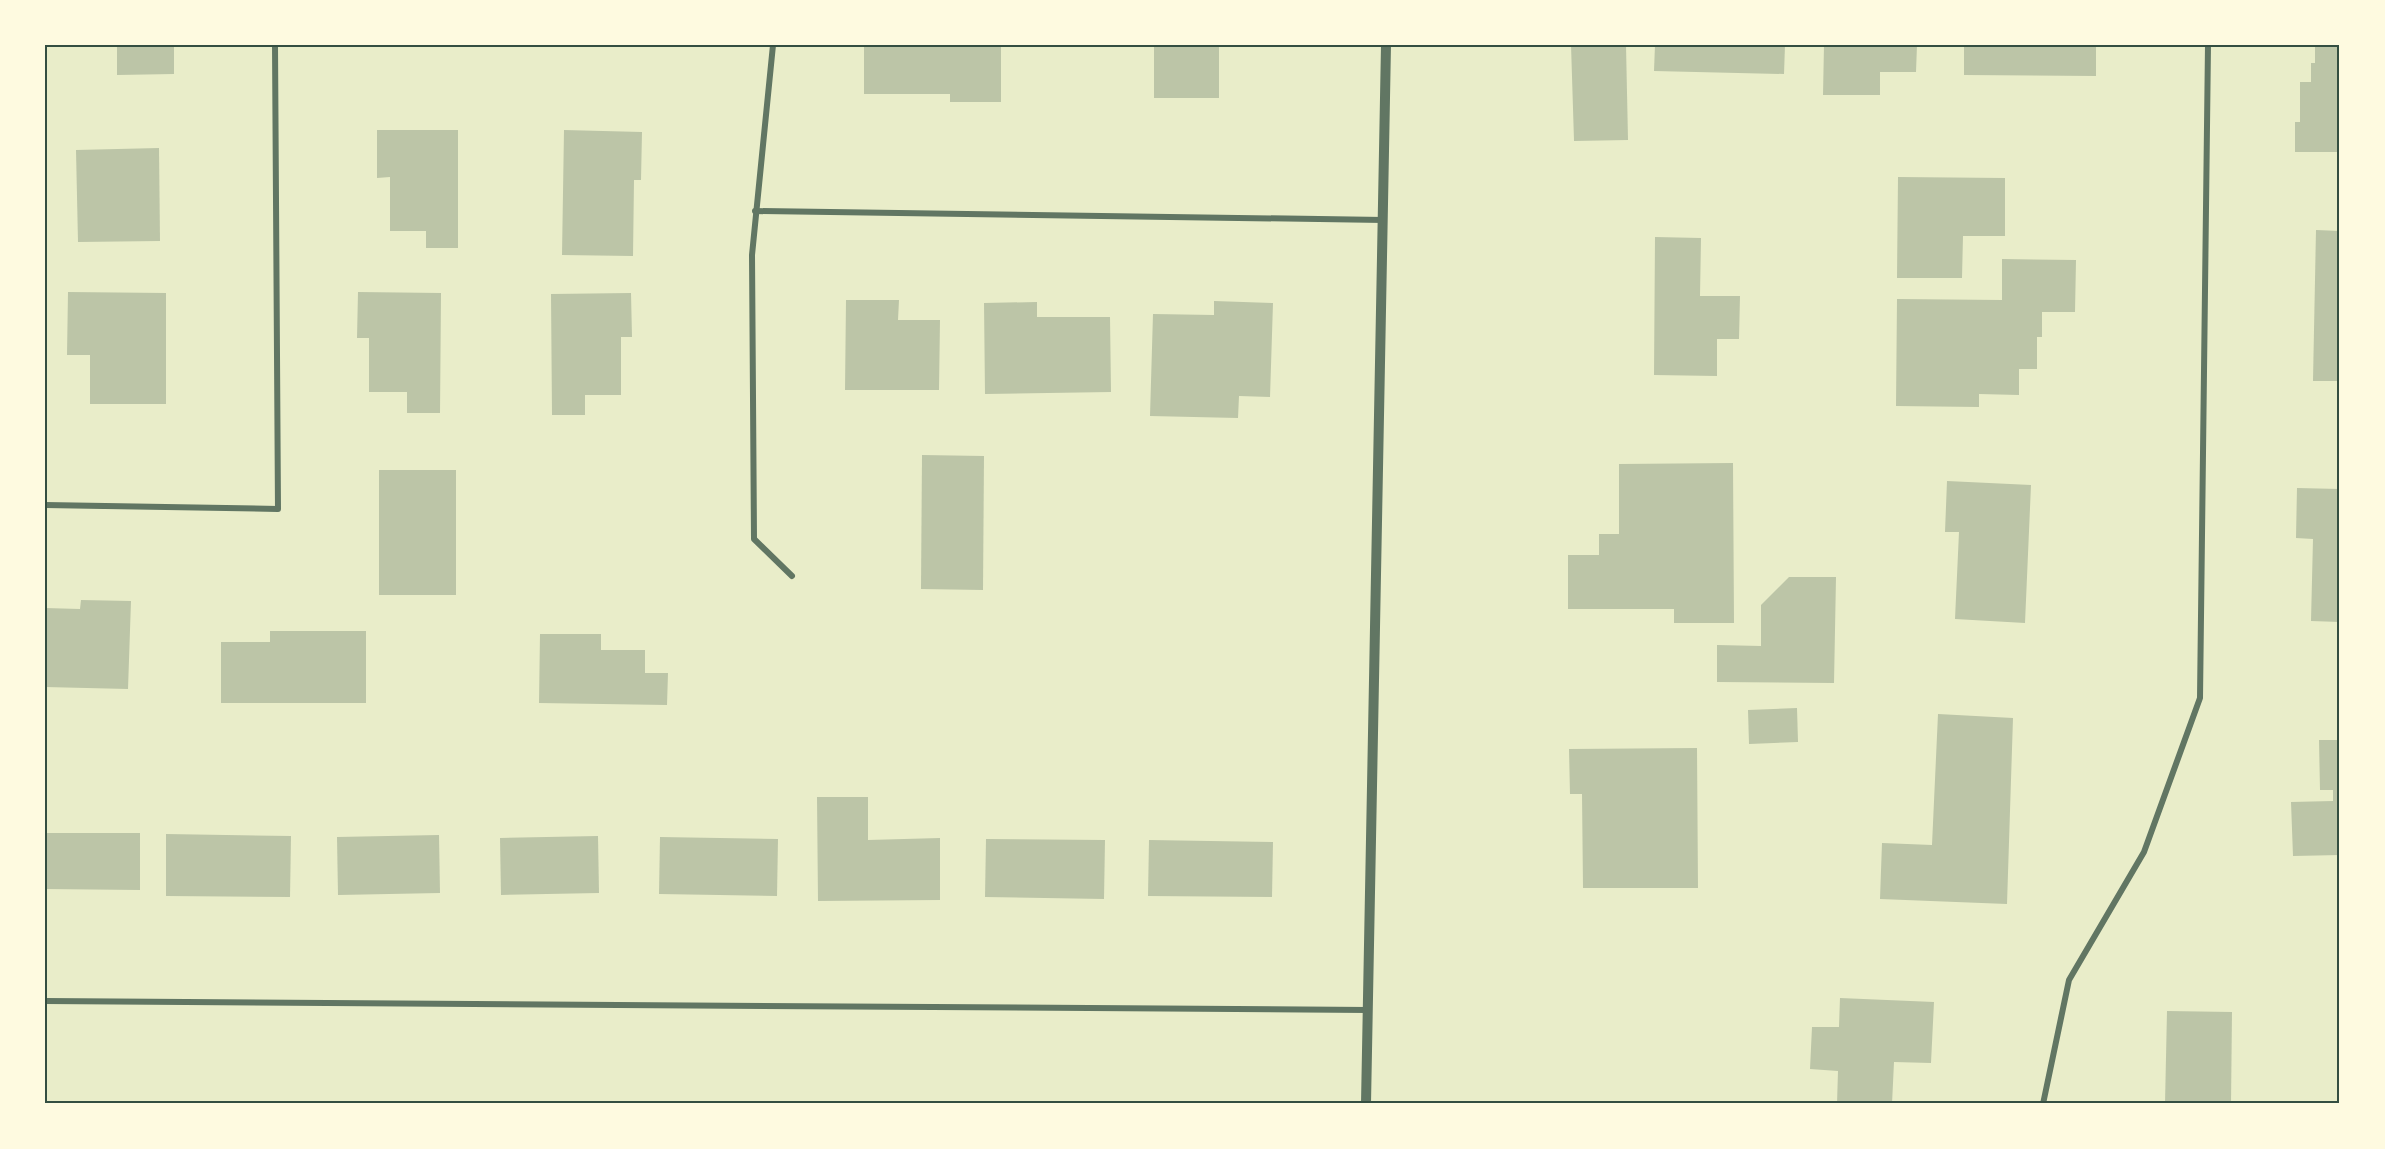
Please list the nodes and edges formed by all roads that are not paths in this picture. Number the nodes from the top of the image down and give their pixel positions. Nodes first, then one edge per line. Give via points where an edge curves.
1 (275, 45) edge
2 (773, 45) edge
3 (1386, 45) edge
4 (2208, 45) edge
5 (755, 211) junction
6 (1384, 220) junction
7 (45, 506) edge
8 (792, 576) dead end
9 (45, 1001) edge
10 (1368, 1010) junction
11 (1366, 1104) edge
12 (2043, 1104) edge

1 - 7 street via 279,509
2 - 5 street
3 - 6 street
4 - 12 street via 2200,698 2144,852 2069,980
5 - 6 street
5 - 8 street via 754,538
6 - 10 street
9 - 10 street
10 - 11 street

